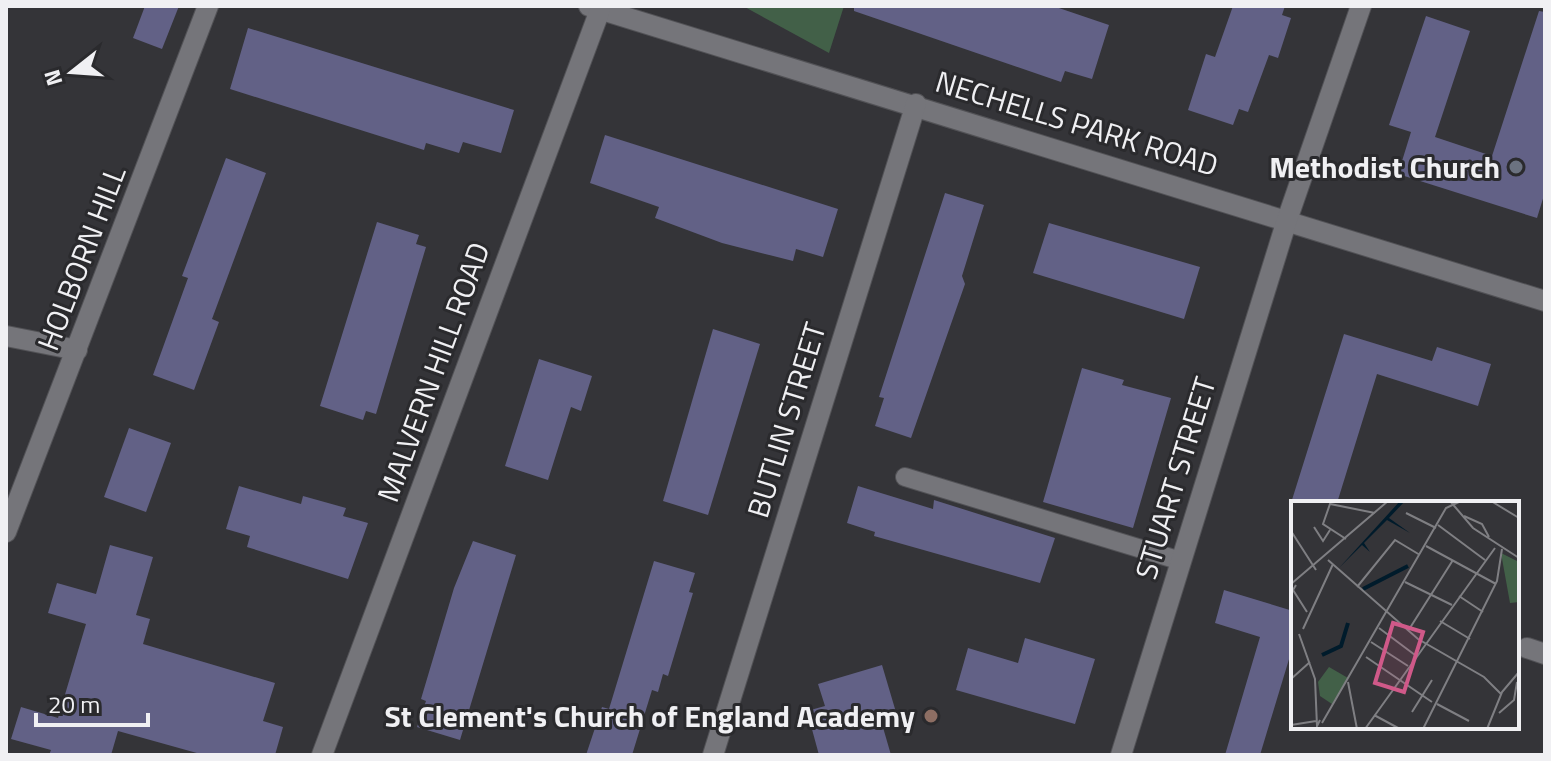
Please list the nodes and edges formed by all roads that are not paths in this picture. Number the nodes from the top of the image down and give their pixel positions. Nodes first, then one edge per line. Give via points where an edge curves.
1 (208, 6) edge
2 (1361, 6) edge
3 (594, 8) edge
4 (916, 104) junction
5 (1287, 220) junction
6 (1545, 301) edge
7 (6, 336) edge
8 (77, 350) junction
9 (905, 477) dead end
10 (6, 532) edge
11 (1181, 561) junction
12 (322, 755) edge
13 (713, 755) edge
14 (1121, 755) edge

1 - 8 street, HOLBORN HILL
2 - 5 street, STUART STREET
3 - 4 street, NECHELLS PARK ROAD
3 - 12 street, MALVERN HILL ROAD
4 - 5 street, NECHELLS PARK ROAD
4 - 13 street, BUTLIN STREET
5 - 6 street, NECHELLS PARK ROAD
5 - 11 street, STUART STREET
7 - 8 street
8 - 10 street, HOLBORN HILL
9 - 11 lane
11 - 14 street, STUART STREET

